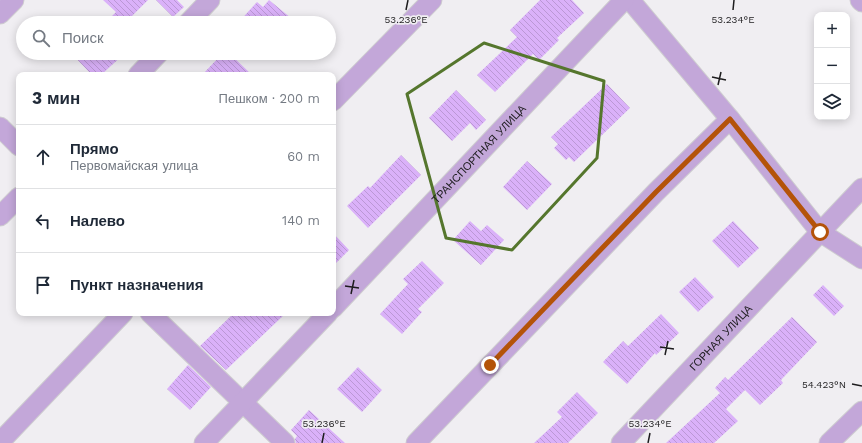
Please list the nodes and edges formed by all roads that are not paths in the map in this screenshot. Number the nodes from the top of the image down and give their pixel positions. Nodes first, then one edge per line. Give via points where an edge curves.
1 (14, 0) edge
2 (210, 0) edge
3 (432, 0) edge
4 (624, 0) edge
5 (630, 0) edge
6 (0, 14) edge
7 (195, 16) edge
8 (152, 60) edge
9 (141, 72) edge
10 (336, 98) edge
11 (730, 119) junction
12 (0, 127) edge
13 (16, 143) edge
14 (862, 188) edge
15 (16, 200) edge
16 (0, 216) edge
17 (820, 232) junction
18 (862, 259) edge
19 (336, 305) edge
20 (120, 316) edge
21 (153, 316) edge
22 (325, 316) edge
23 (243, 403) junction
24 (862, 410) edge
25 (0, 442) edge
26 (204, 443) edge
27 (285, 443) edge
28 (416, 443) edge
29 (620, 443) edge
30 (829, 443) edge

1 - 6 street
2 - 7 street
3 - 10 street
4 - 19 street, ТРАНСПОРТНАЯ УЛИЦА
5 - 11 street
8 - 9 street
11 - 17 street
11 - 28 street
12 - 13 street
14 - 17 street, ГОРНАЯ УЛИЦА
15 - 16 street
17 - 18 street
17 - 29 street, ГОРНАЯ УЛИЦА
20 - 25 street
21 - 23 street
22 - 23 street
23 - 26 street
23 - 27 street
24 - 30 street

